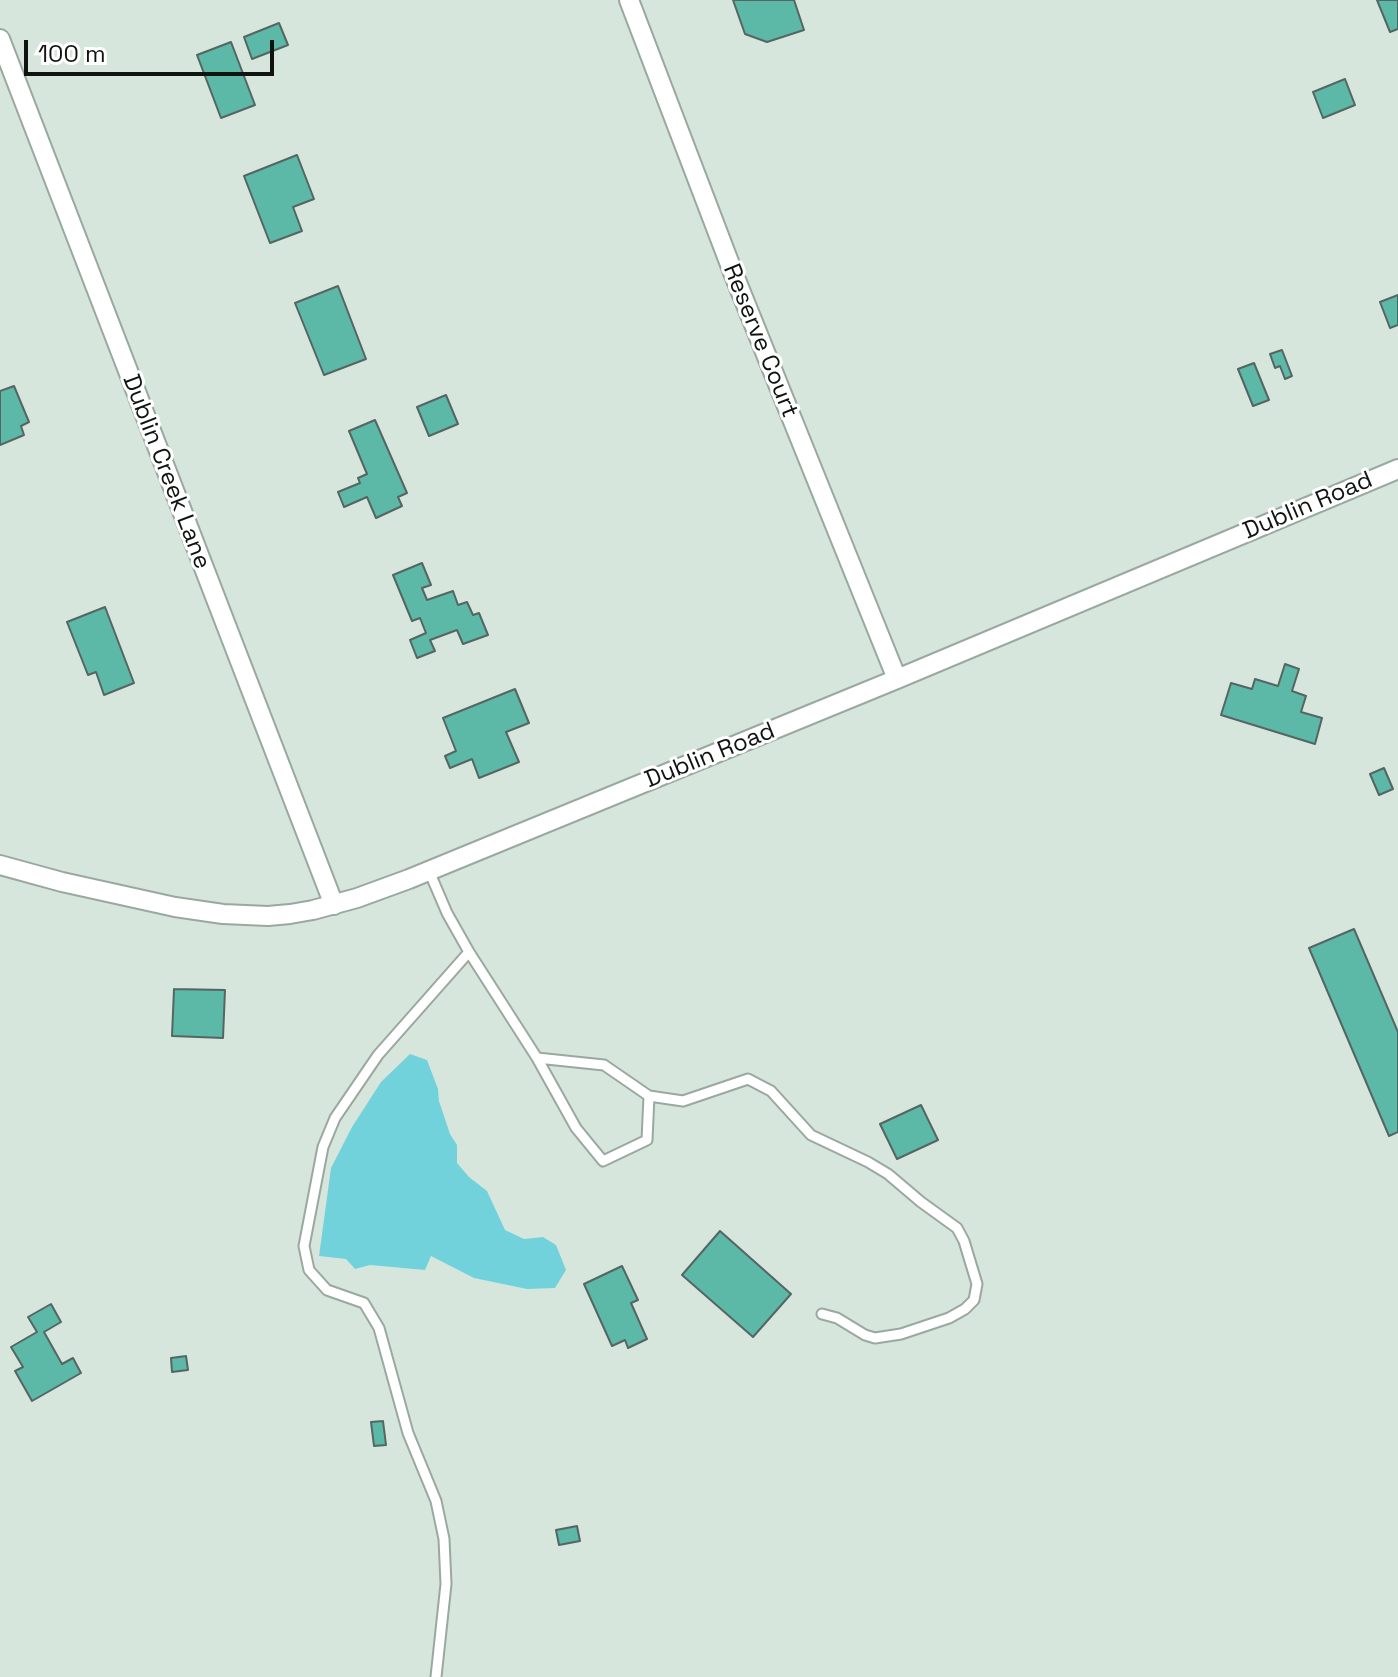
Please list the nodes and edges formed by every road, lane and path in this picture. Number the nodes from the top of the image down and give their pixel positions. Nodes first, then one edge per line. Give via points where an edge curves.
1 (629, 0) edge
2 (0, 39) edge
3 (1398, 469) edge
4 (897, 679) junction
5 (0, 865) edge
6 (429, 871) junction
7 (334, 905) junction
8 (469, 952) junction
9 (537, 1058) junction
10 (649, 1096) junction
11 (822, 1314) dead end
12 (436, 1677) edge

1 - 4 street, Reserve Court
2 - 7 street, Dublin Creek Lane
3 - 4 street, Dublin Road
4 - 6 street, Dublin Road
5 - 7 street, Dublin Road via 223,914 268,916
6 - 7 street, Dublin Road
6 - 8 lane
8 - 9 lane
8 - 12 lane via 378,1055 335,1118 323,1147 304,1246 309,1270 327,1290 364,1303 379,1328 408,1433 436,1501 446,1584
9 - 10 lane via 604,1065
9 - 10 lane via 576,1128 603,1161 647,1140
10 - 11 lane via 683,1101 748,1079 771,1091 811,1135 888,1174 957,1228 977,1284 974,1300 965,1309 901,1334 875,1338

